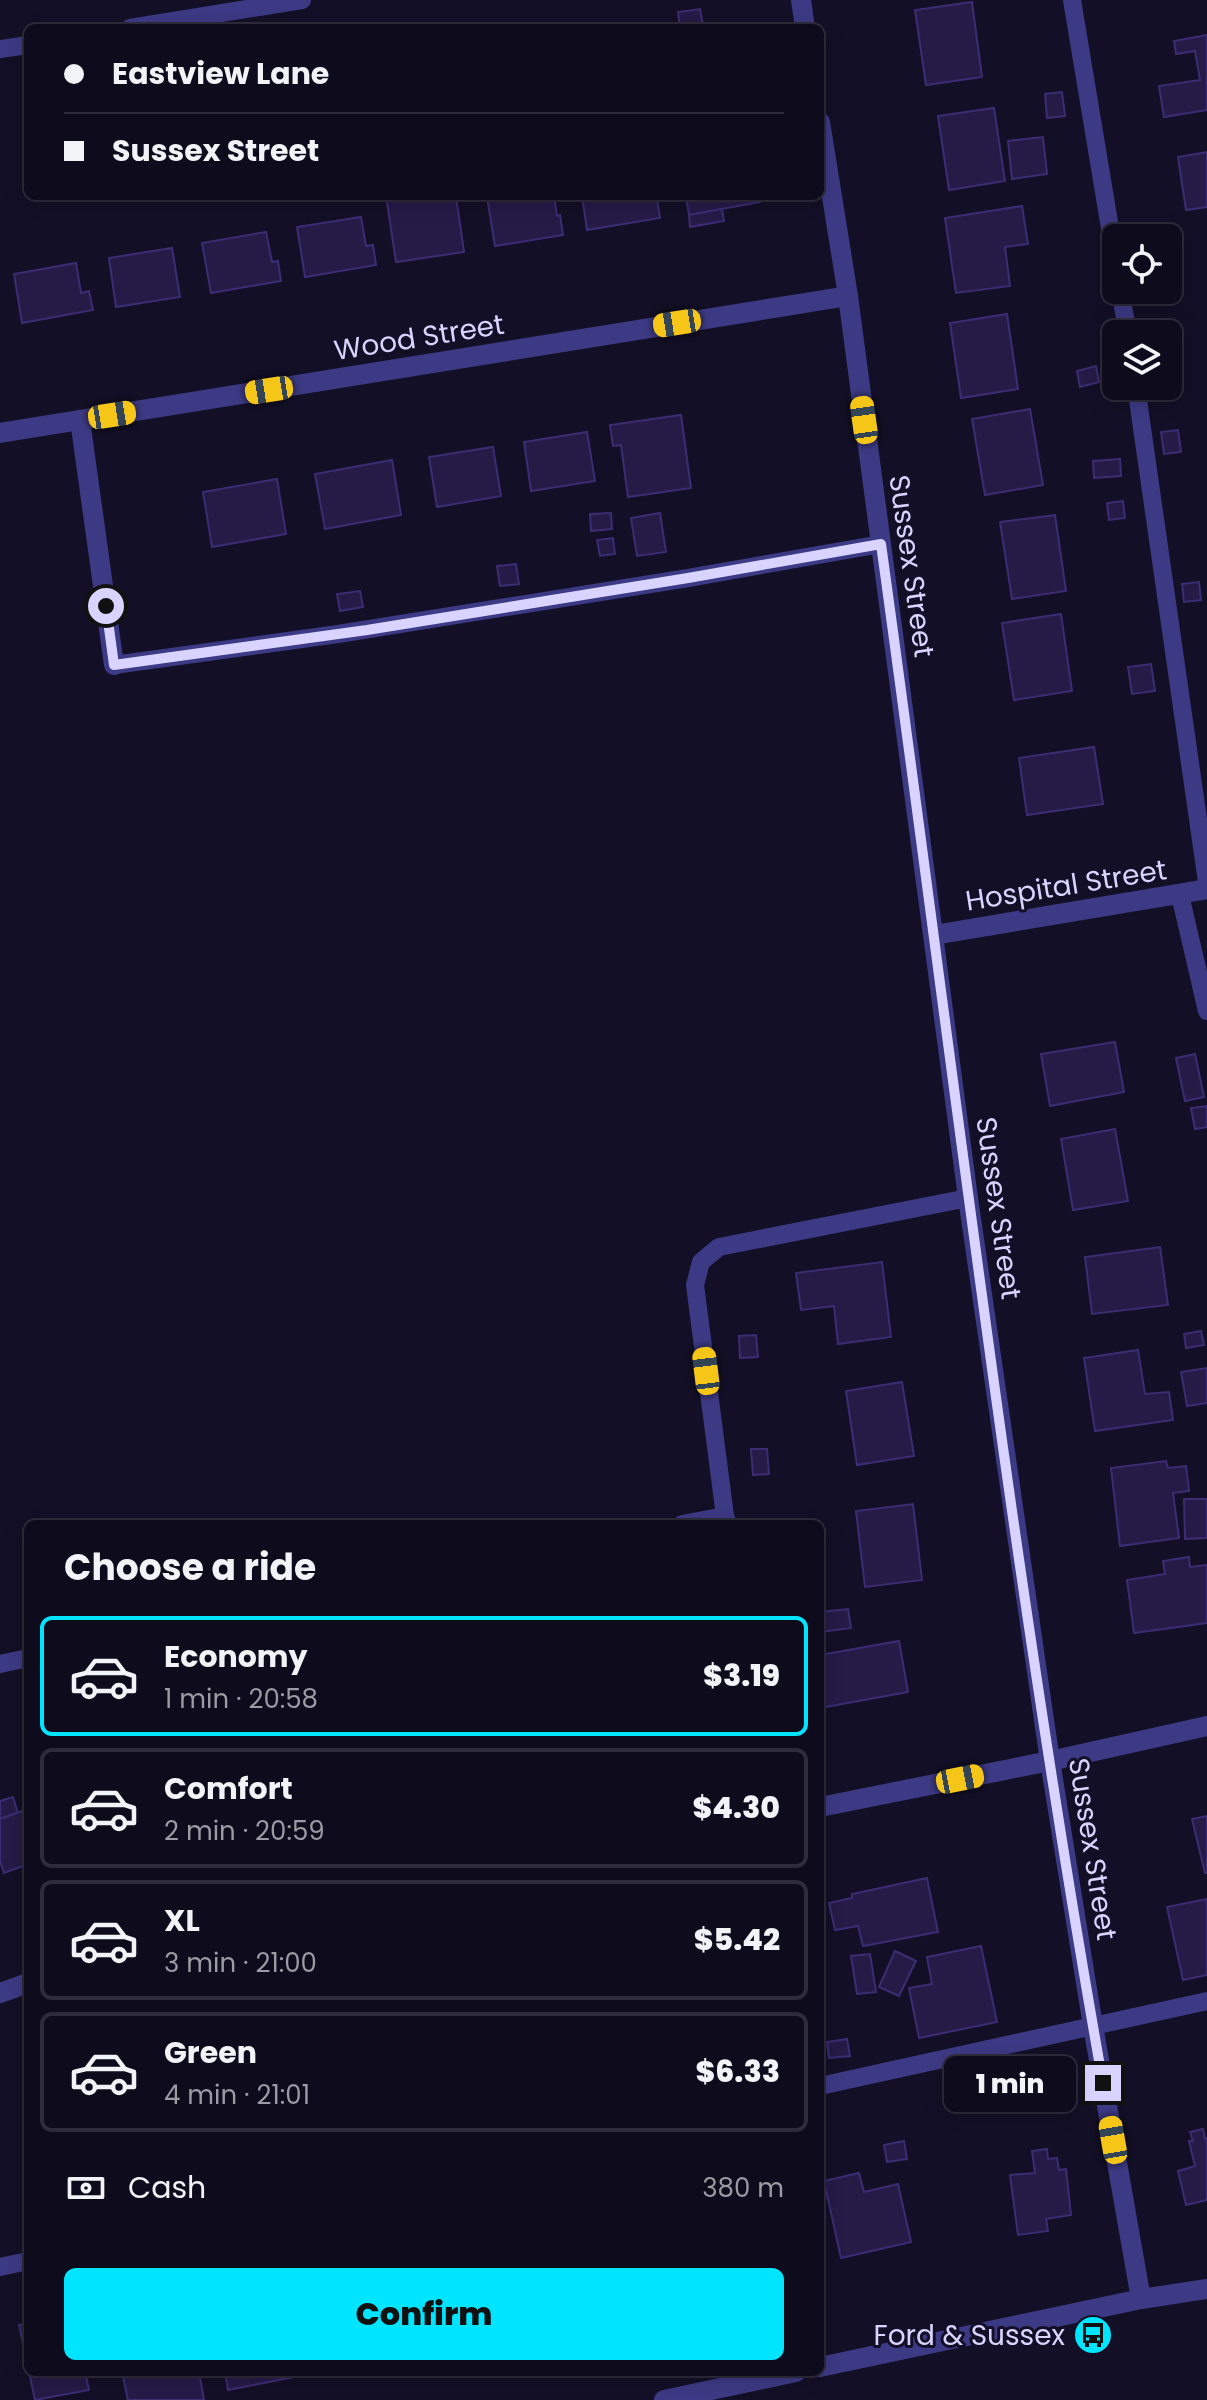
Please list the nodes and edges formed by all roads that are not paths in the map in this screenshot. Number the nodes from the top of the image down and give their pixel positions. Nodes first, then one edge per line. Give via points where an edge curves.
1 (302, 0) edge
2 (801, 0) edge
3 (1072, 0) edge
4 (155, 24) edge
5 (804, 24) edge
6 (24, 46) edge
7 (0, 49) edge
8 (824, 147) edge
9 (1109, 224) edge
10 (848, 296) junction
11 (1138, 400) edge
12 (80, 420) junction
13 (0, 433) edge
14 (881, 544) junction
15 (114, 665) joint
16 (1207, 882) edge
17 (1207, 889) edge
18 (1180, 895) junction
19 (934, 935) junction
20 (1207, 1011) edge
21 (968, 1198) junction
22 (726, 1520) edge
23 (24, 1659) edge
24 (0, 1664) edge
25 (1207, 1726) edge
26 (1050, 1761) junction
27 (824, 1806) edge
28 (24, 1984) edge
29 (0, 1993) edge
30 (1207, 2001) edge
31 (1093, 2026) junction
32 (824, 2085) edge
33 (24, 2262) edge
34 (0, 2267) edge
35 (1207, 2289) edge
36 (1141, 2299) junction
37 (824, 2366) edge
38 (777, 2376) edge
39 (664, 2400) edge

1 - 4 lane
2 - 5 street
3 - 9 lane
6 - 7 lane
8 - 10 street, Sussex Street
10 - 12 street, Wood Street
10 - 14 street, Sussex Street
11 - 16 lane
12 - 13 street, Wood Street
12 - 15 street
14 - 15 lane via 338,634
14 - 19 street, Sussex Street
17 - 18 street, Hospital Street
18 - 19 street, Hospital Street
18 - 20 lane
19 - 21 street, Sussex Street
21 - 22 lane via 719,1247 701,1262 695,1285
21 - 26 street, Sussex Street
23 - 24 lane
25 - 26 street
26 - 27 street
26 - 31 street, Sussex Street
28 - 29 street
30 - 31 lane
31 - 32 lane
31 - 36 street, Sussex Street
33 - 34 lane
35 - 36 street
36 - 37 street
38 - 39 street

